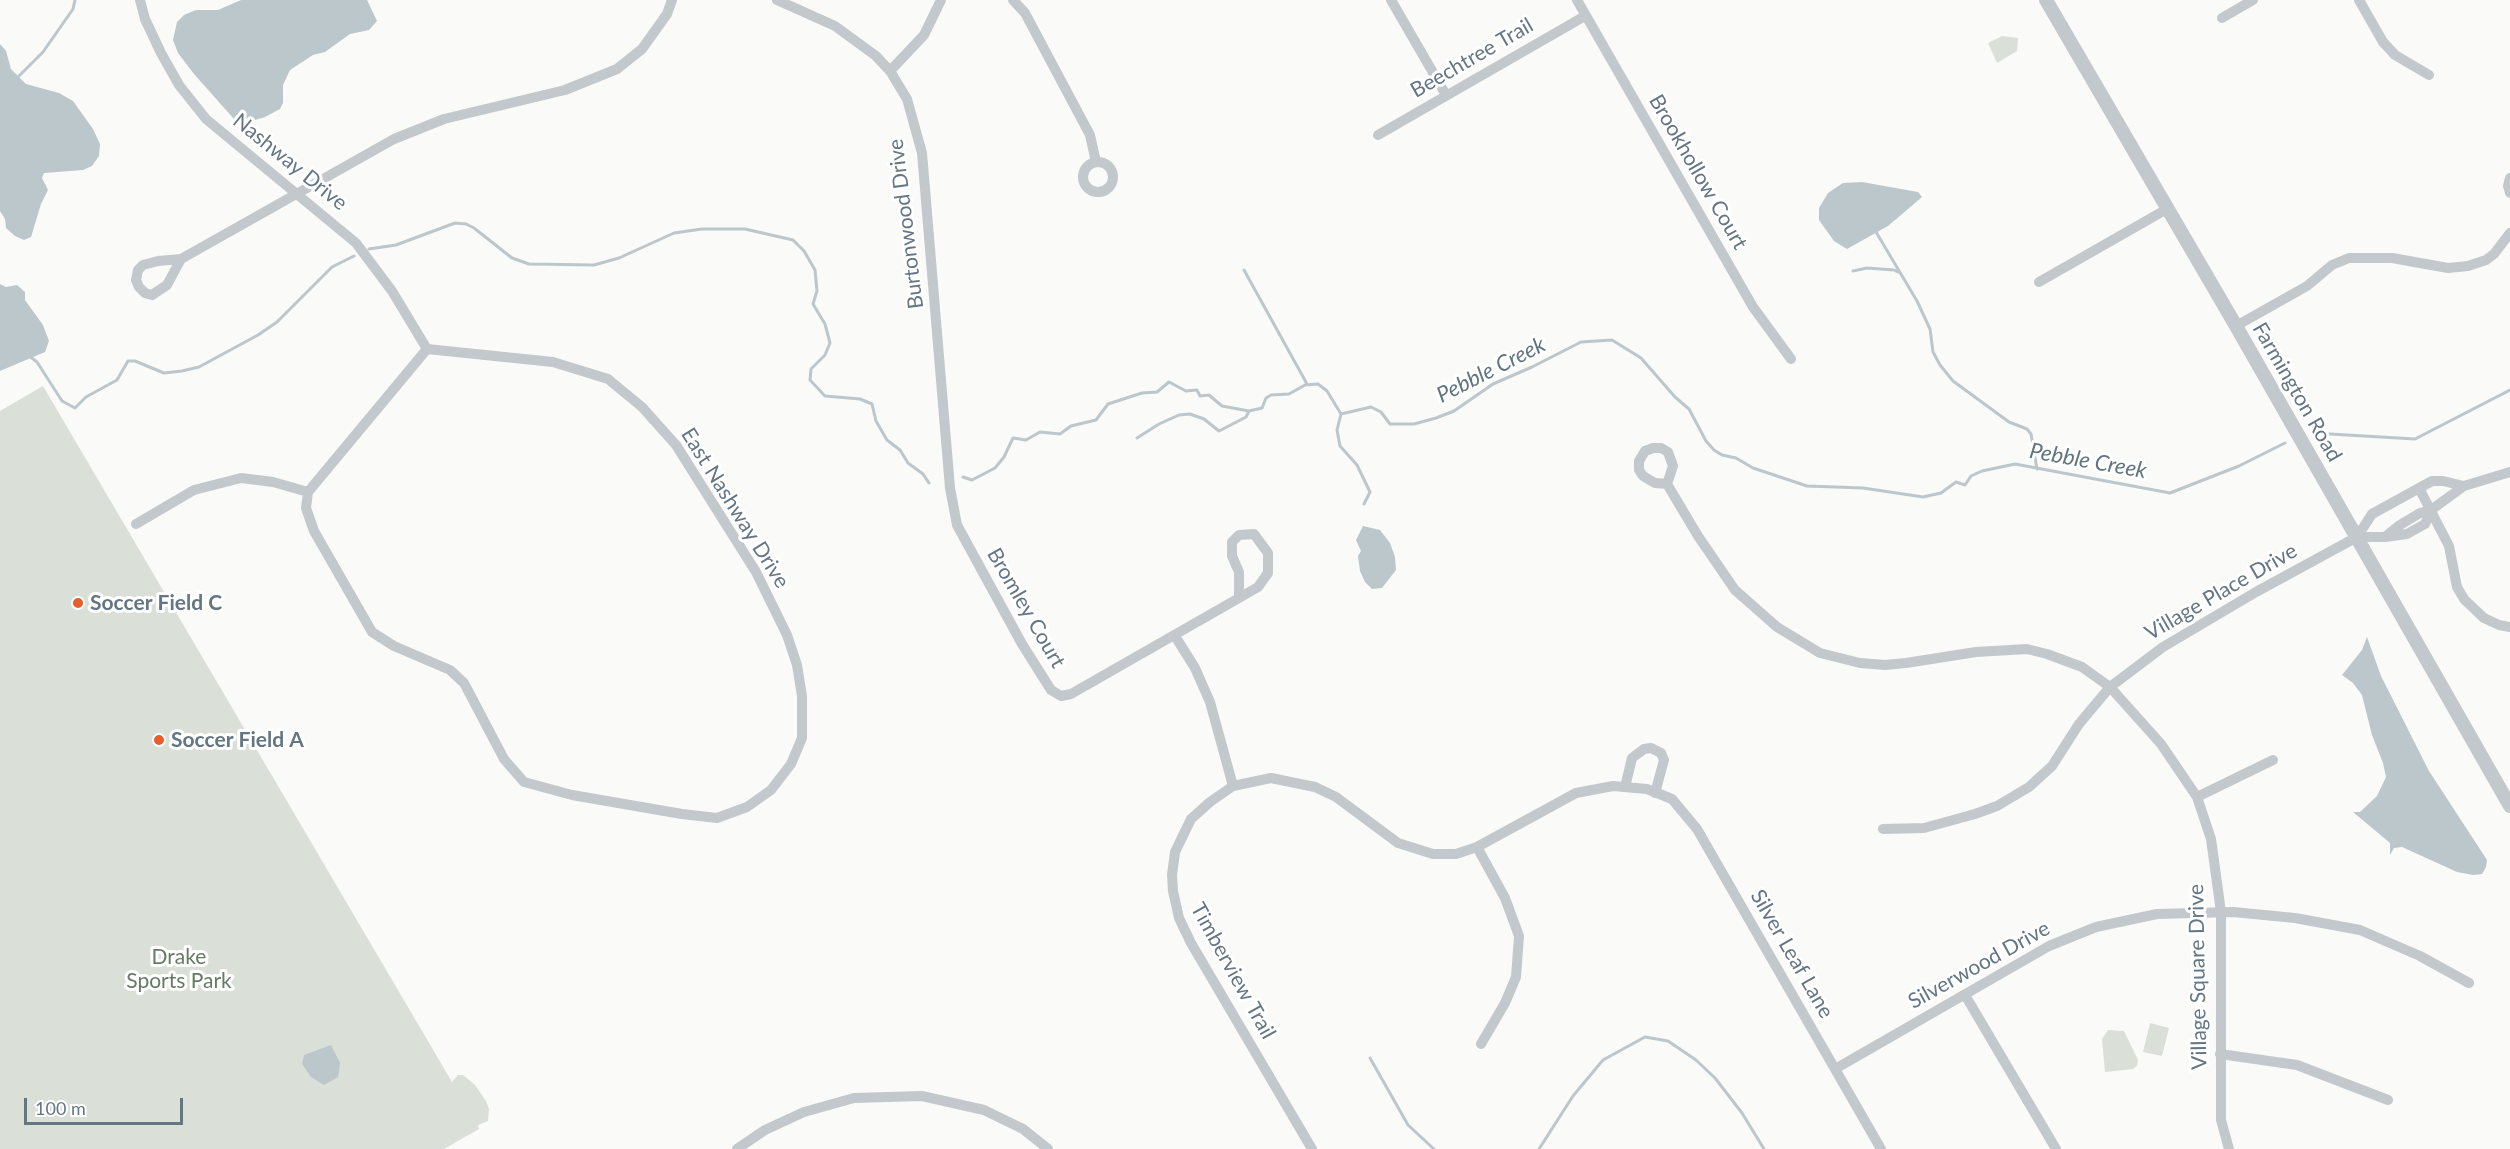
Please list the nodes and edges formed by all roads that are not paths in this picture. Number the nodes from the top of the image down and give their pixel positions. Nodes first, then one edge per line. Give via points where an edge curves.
1 (140, 0) edge
2 (672, 0) edge
3 (777, 0) edge
4 (940, 0) edge
5 (1013, 0) edge
6 (1390, 0) edge
7 (1577, 0) edge
8 (2046, 0) edge
9 (2253, 0) edge
10 (2359, 0) edge
11 (1585, 16) junction
12 (2222, 18) dead end
13 (890, 71) junction
14 (2430, 75) dead end
15 (1446, 95) junction
16 (1378, 135) dead end
17 (1096, 162) dead end
18 (2510, 178) edge
19 (298, 192) junction
20 (2510, 193) edge
21 (2167, 209) junction
22 (2510, 233) edge
23 (181, 259) dead end
24 (2039, 282) dead end
25 (2236, 326) junction
26 (427, 348) junction
27 (1791, 359) dead end
28 (2510, 472) edge
29 (949, 477) joint
30 (1667, 484) dead end
31 (2464, 486) junction
32 (2419, 488) junction
33 (308, 492) junction
34 (2431, 510) junction
35 (136, 524) dead end
36 (2357, 537) junction
37 (1239, 598) junction
38 (2510, 627) edge
39 (1175, 636) junction
40 (2110, 687) junction
41 (2273, 759) dead end
42 (1233, 786) junction
43 (1625, 788) junction
44 (1655, 793) junction
45 (2197, 797) junction
46 (2510, 806) edge
47 (1883, 829) dead end
48 (1477, 848) junction
49 (2221, 912) junction
50 (2469, 983) dead end
51 (1965, 995) junction
52 (1481, 1044) dead end
53 (2220, 1054) junction
54 (1835, 1069) junction
55 (2388, 1100) dead end
56 (737, 1149) edge
57 (1048, 1149) edge
58 (1312, 1149) edge
59 (1881, 1149) edge
60 (2056, 1149) edge
61 (2229, 1149) edge

1 - 19 street, Nashway Drive via 161,54 206,119
2 - 19 street via 667,14 642,49 617,69 565,90 444,119 394,139
3 - 13 street, Burtonwood Drive via 835,26
4 - 13 street via 924,35
5 - 17 street via 1025,13 1090,135
6 - 15 street
7 - 11 street, Brookhollow Court
8 - 21 street, Farmington Road
9 - 12 street
10 - 14 street via 2395,55
11 - 15 street, Beechtree Trail
11 - 27 street, Brookhollow Court via 1753,307
13 - 29 street, Burtonwood Drive via 907,99 922,153
15 - 16 street, Beechtree Trail
18 - 20 street
19 - 23 street
19 - 26 street, Nashway Drive via 356,243
21 - 24 street
21 - 25 street, Farmington Road
22 - 25 street via 2494,254 2468,266 2448,268 2392,258 2349,258
25 - 36 street, Farmington Road
26 - 33 street
26 - 33 street, East Nashway Drive via 553,362 608,379 642,407 676,445 756,572 788,635 797,665 802,738 791,764 771,790 747,807 717,818 572,795 524,782 504,759 464,683 450,670 372,632 314,531 306,508
28 - 31 street
29 - 39 street, Bromley Court via 957,525 1022,645 1055,694 1071,694
30 - 40 street, Village Square Drive via 1735,590 1777,627 1820,653 1885,665 2027,649 2082,667
31 - 32 street via 2432,481
31 - 34 street
32 - 34 street
32 - 36 street via 2372,514
33 - 35 street via 241,478 194,490
34 - 36 street via 2425,524 2407,534
34 - 38 street via 2450,546 2457,587 2464,598 2484,618
36 - 40 street, Village Place Drive via 2163,647
36 - 46 street, Farmington Road
37 - 37 street, Bromley Court via 1239,572 1232,556 1232,542 1239,535 1254,534 1268,553 1268,573 1258,587
37 - 39 street, Bromley Court
39 - 42 street via 1210,702
40 - 45 street, Village Square Drive via 2161,744
40 - 47 street, Village Place Drive via 2079,724 2052,766 2029,787 1975,814 1924,828
41 - 45 street
42 - 48 street, Silver Leaf Lane via 1272,778 1294,781 1336,797 1398,843 1433,854 1456,854
42 - 58 street, Timberview Trail via 1191,819 1181,836 1172,875 1175,905 1191,944
43 - 44 street, Silver Leaf Lane
43 - 44 street via 1632,758 1651,748 1661,753 1664,760
43 - 48 street, Silver Leaf Lane via 1613,786 1576,793
44 - 54 street, Silver Leaf Lane via 1672,799 1697,829
45 - 49 street, Village Square Drive via 2211,839
48 - 52 street via 1505,898 1519,936 1516,977
49 - 50 street, Silverwood Drive via 2295,918 2360,930
49 - 51 street, Silverwood Drive via 2157,914 2096,927 2049,946
49 - 53 street, Village Square Drive
51 - 54 street, Silverwood Drive
51 - 60 street
53 - 55 street via 2298,1065
53 - 61 street, Village Square Drive via 2221,1120
54 - 59 street, Silver Leaf Lane
56 - 57 street via 776,1125 835,1103 854,1098 922,1096 984,1110 1023,1130

